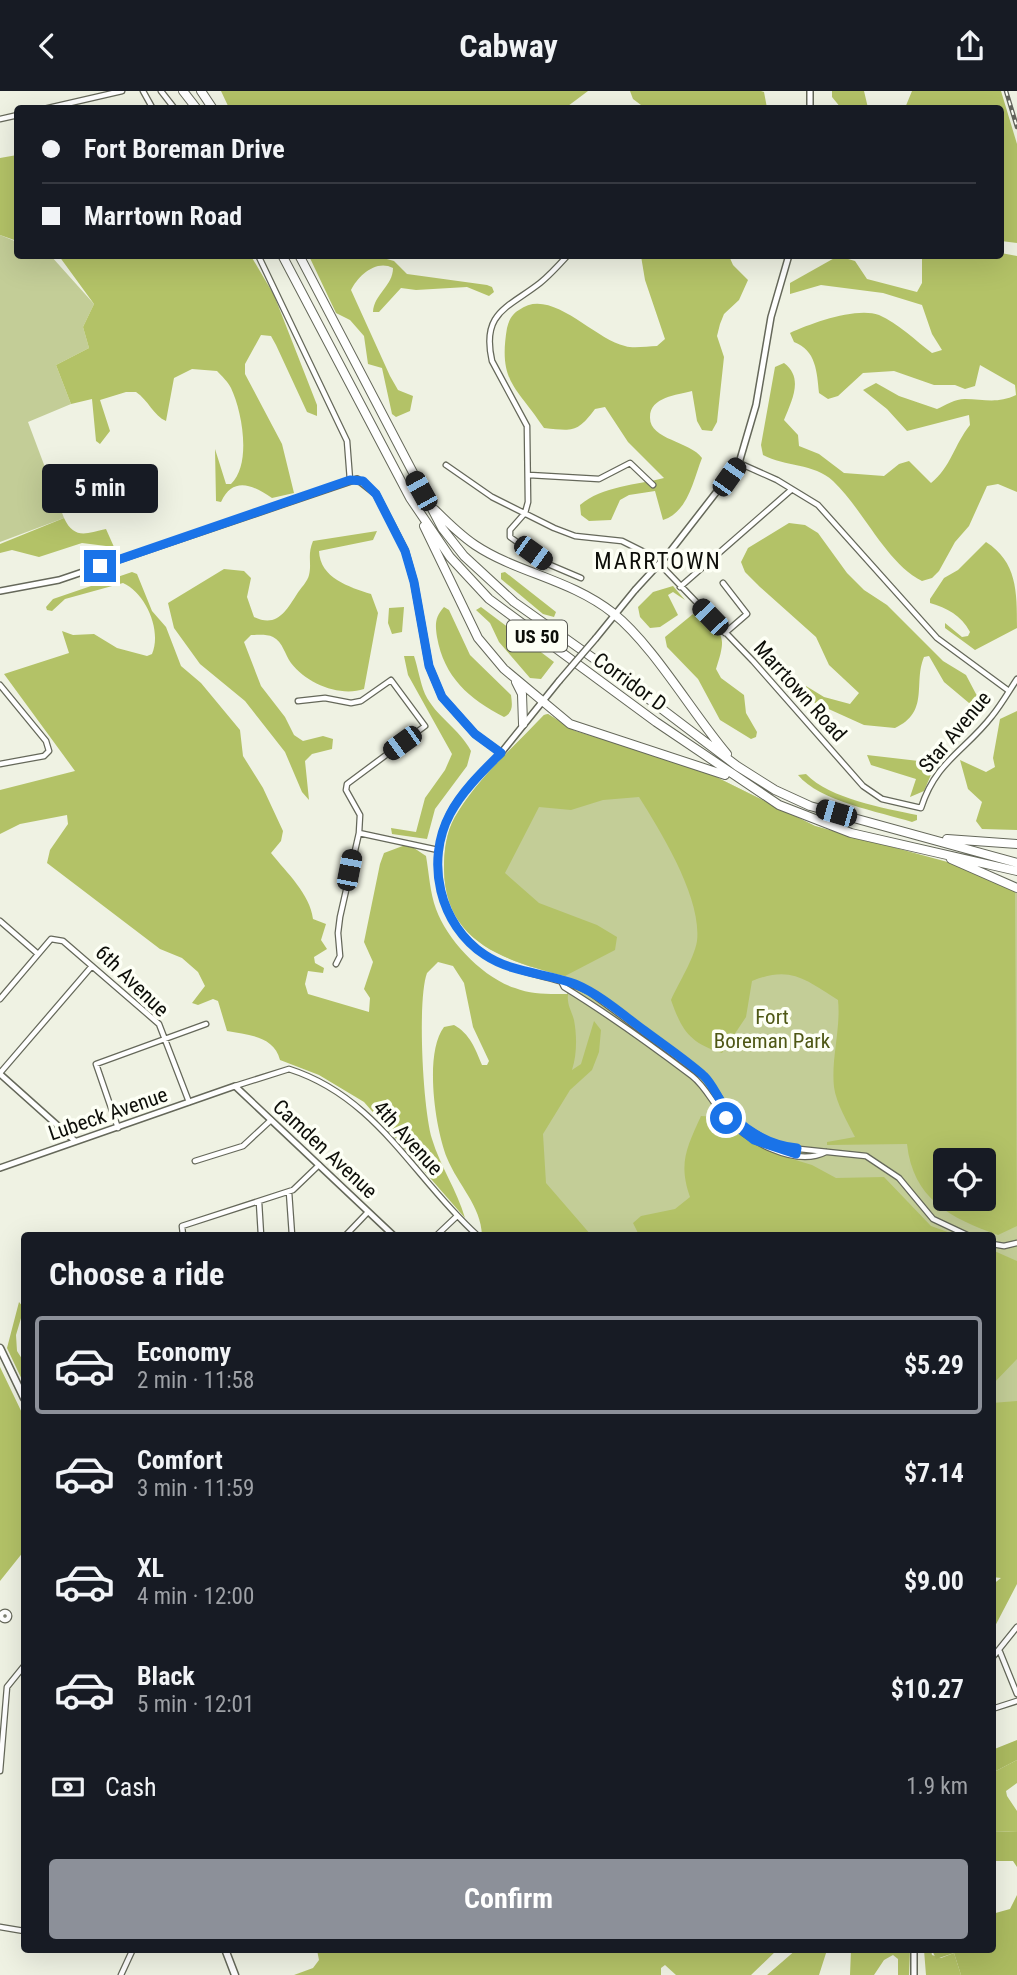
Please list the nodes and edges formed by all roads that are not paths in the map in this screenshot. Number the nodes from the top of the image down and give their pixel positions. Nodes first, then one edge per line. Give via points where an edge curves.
1 (122, 91) edge
2 (161, 91) edge
3 (183, 91) edge
4 (61, 105) edge
5 (172, 105) edge
6 (194, 105) edge
7 (260, 259) edge
8 (284, 259) edge
9 (301, 259) edge
10 (564, 259) edge
11 (788, 259) edge
12 (739, 463) junction
13 (446, 465) dead end
14 (529, 475) junction
15 (350, 480) junction
16 (653, 485) dead end
17 (791, 490) junction
18 (411, 498) junction
19 (428, 503) junction
20 (525, 513) junction
21 (581, 578) dead end
22 (723, 583) dead end
23 (680, 587) junction
24 (0, 591) edge
25 (615, 615) junction
26 (725, 633) junction
27 (513, 676) junction
28 (1017, 679) edge
29 (0, 685) edge
30 (1009, 691) junction
31 (542, 700) junction
32 (298, 701) dead end
33 (523, 724) junction
34 (501, 753) junction
35 (0, 763) edge
36 (737, 766) junction
37 (749, 786) junction
38 (921, 808) joint
39 (359, 833) junction
40 (930, 838) junction
41 (1017, 844) edge
42 (438, 850) junction
43 (939, 853) junction
44 (1017, 863) edge
45 (1017, 871) edge
46 (1017, 888) edge
47 (0, 921) edge
48 (38, 954) junction
49 (336, 964) dead end
50 (92, 966) junction
51 (561, 981) junction
52 (0, 999) edge
53 (206, 1024) dead end
54 (164, 1038) junction
55 (671, 1051) junction
56 (666, 1058) junction
57 (0, 1073) edge
58 (235, 1086) junction
59 (226, 1090) joint
60 (189, 1102) junction
61 (271, 1120) junction
62 (118, 1128) junction
63 (75, 1141) junction
64 (796, 1151) junction
65 (195, 1161) dead end
66 (319, 1165) junction
67 (0, 1168) edge
68 (289, 1192) junction
69 (258, 1202) junction
70 (368, 1212) junction
71 (456, 1217) junction
72 (183, 1232) edge
73 (261, 1232) edge
74 (292, 1232) edge
75 (349, 1232) edge
76 (390, 1232) edge
77 (440, 1232) edge
78 (474, 1232) edge
79 (961, 1232) edge
80 (1017, 1243) edge
81 (996, 1245) edge
82 (0, 1348) edge
83 (21, 1392) edge
84 (1017, 1627) edge
85 (1000, 1652) junction
86 (996, 1655) edge
87 (21, 1670) edge
88 (1017, 1694) edge
89 (1017, 1701) edge
90 (996, 1708) edge
91 (0, 1771) edge
92 (0, 1927) edge
93 (21, 1930) edge
94 (131, 1953) edge
95 (227, 1953) edge
96 (914, 1953) edge
97 (121, 1975) edge
98 (235, 1975) edge
99 (914, 1975) edge

1 - 4 street
2 - 5 street
3 - 6 highway
7 - 15 street via 347,441
8 - 18 highway, Corridor D / US 50
9 - 19 highway, Corridor D / US 50
10 - 14 street via 541,283 505,306 490,328 492,361 527,426
11 - 12 street
12 - 17 street
12 - 25 street, bridge
13 - 20 street, Marrtown Road
14 - 16 street via 599,479 630,463
14 - 20 street
15 - 24 street via 59,580
15 - 34 street via 363,481 376,494 405,551 429,666 442,697 475,734
17 - 23 street
17 - 30 street via 818,505 834,521 937,638
18 - 27 highway via 478,638
18 - 37 highway, Corridor D / US 50 via 450,557 488,599
19 - 25 highway via 477,546 583,593
19 - 36 highway, Corridor D / US 50 via 464,557 514,602
20 - 21 street via 510,530 510,537 548,564
20 - 23 street, Marrtown Road via 575,536 636,546
22 - 26 street via 747,614
23 - 26 street, Marrtown Road
25 - 31 street, bridge
25 - 36 highway
26 - 38 street, Marrtown Road via 863,786 882,799
27 - 31 highway
27 - 33 highway via 523,694
28 - 30 street, Star Avenue
29 - 35 street via 49,747 47,755
30 - 38 street, Star Avenue via 993,716 933,778
31 - 33 street
31 - 37 highway via 570,724 709,767
32 - 39 street via 361,701 391,680 425,726 347,785 360,815
33 - 34 street
34 - 42 street via 451,812
36 - 40 highway, Corridor D / US 50 via 810,806
37 - 43 highway, Corridor D / US 50 via 779,805 829,826
39 - 42 street
39 - 49 street via 340,917
40 - 41 highway
40 - 44 highway, Corridor D / US 50
42 - 51 street via 443,900 474,946 502,964
43 - 45 highway, Corridor D / US 50
43 - 46 highway
47 - 48 street
48 - 50 street, 6th Avenue via 51,939 63,941
48 - 52 street
50 - 54 street, 6th Avenue via 159,1024
50 - 57 street
51 - 55 street via 588,991
51 - 56 street
53 - 54 street
54 - 60 street, 6th Avenue
54 - 62 street via 96,1064
55 - 56 street
55 - 64 street via 707,1079 730,1113 748,1129
56 - 64 street via 703,1086 726,1118 745,1134 775,1149
57 - 63 street
58 - 59 street, 4th Avenue
58 - 61 street, Camden Avenue
58 - 71 street, 4th Avenue via 289,1069 353,1102 392,1137
59 - 60 street, Lubeck Avenue
60 - 62 street, Lubeck Avenue
61 - 65 street via 243,1146
61 - 66 street, Camden Avenue
62 - 63 street, Lubeck Avenue
63 - 67 street, Lubeck Avenue
64 - 79 street via 866,1156 899,1178 933,1219
66 - 68 street
66 - 70 street, Camden Avenue
68 - 69 street
68 - 74 street
69 - 72 street via 182,1226
69 - 73 street
70 - 75 street
70 - 76 street, Camden Avenue
71 - 77 street
71 - 78 street, 4th Avenue
80 - 81 street
82 - 83 main road
84 - 85 street
85 - 86 street
85 - 88 street
87 - 91 street via 7,1687
89 - 90 street
92 - 93 street
94 - 97 street
95 - 98 main road
96 - 99 street

